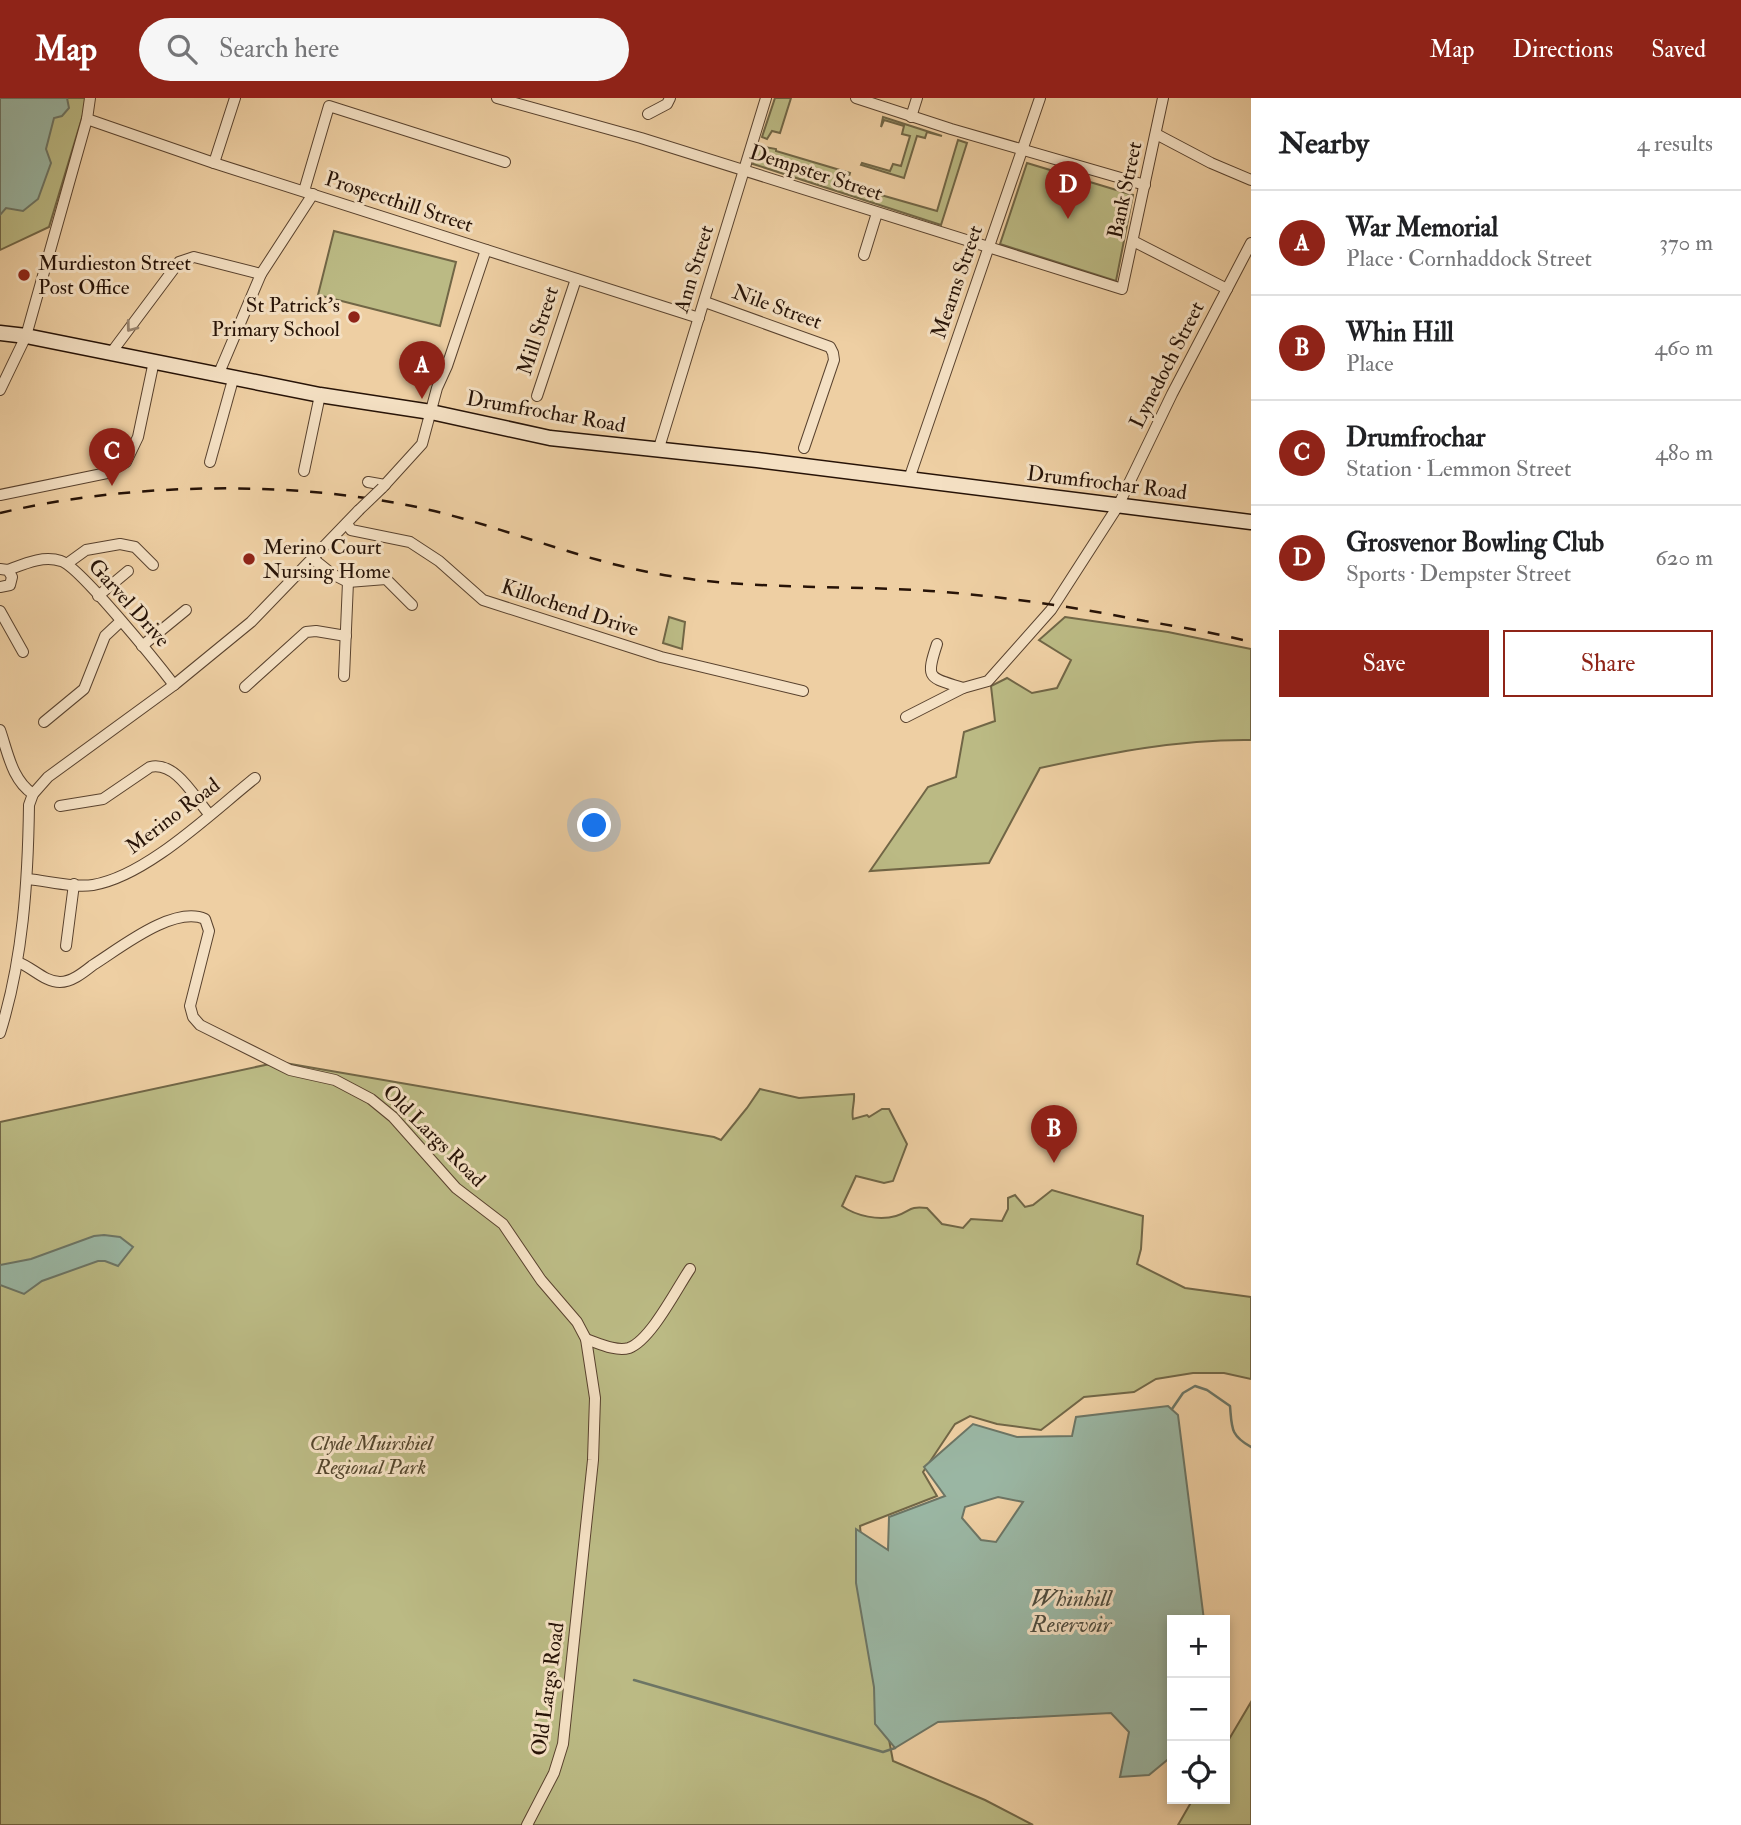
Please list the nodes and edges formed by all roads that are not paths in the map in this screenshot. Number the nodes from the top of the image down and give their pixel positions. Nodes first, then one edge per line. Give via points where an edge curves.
1 (90, 98) edge
2 (235, 98) edge
3 (497, 98) edge
4 (670, 98) edge
5 (766, 98) edge
6 (856, 98) edge
7 (917, 98) edge
8 (1040, 98) edge
9 (1163, 98) edge
10 (648, 114) dead end
11 (911, 117) junction
12 (88, 119) junction
13 (1156, 134) junction
14 (1022, 149) junction
15 (505, 162) dead end
16 (214, 163) junction
17 (743, 170) junction
18 (1251, 180) edge
19 (1145, 185) junction
20 (308, 193) junction
21 (877, 213) junction
22 (1133, 241) junction
23 (1251, 243) edge
24 (989, 248) junction
25 (486, 250) junction
26 (864, 256) dead end
27 (261, 274) junction
28 (576, 279) junction
29 (1122, 289) joint
30 (1227, 289) junction
31 (705, 302) junction
32 (699, 318) junction
33 (0, 333) edge
34 (26, 336) junction
35 (111, 353) junction
36 (154, 361) junction
37 (219, 373) junction
38 (234, 376) junction
39 (0, 390) edge
40 (320, 395) junction
41 (537, 396) dead end
42 (430, 412) junction
43 (804, 448) dead end
44 (658, 451) junction
45 (210, 462) dead end
46 (304, 471) dead end
47 (909, 479) junction
48 (368, 482) dead end
49 (384, 486) junction
50 (0, 495) edge
51 (1118, 506) junction
52 (1251, 522) edge
53 (347, 523) junction
54 (312, 558) junction
55 (68, 564) junction
56 (153, 565) dead end
57 (4, 570) edge
58 (128, 571) dead end
59 (348, 582) junction
60 (0, 587) edge
61 (98, 596) junction
62 (412, 605) dead end
63 (186, 610) dead end
64 (0, 611) edge
65 (121, 621) junction
66 (346, 636) junction
67 (937, 644) dead end
68 (142, 646) junction
69 (23, 652) dead end
70 (344, 676) dead end
71 (174, 685) junction
72 (245, 687) dead end
73 (963, 688) junction
74 (803, 691) dead end
75 (906, 718) dead end
76 (44, 722) dead end
77 (0, 730) edge
78 (255, 778) dead end
79 (33, 794) junction
80 (60, 806) dead end
81 (209, 814) junction
82 (28, 879) junction
83 (74, 884) junction
84 (66, 946) dead end
85 (17, 962) junction
86 (0, 1033) edge
87 (690, 1269) dead end
88 (586, 1339) junction
89 (527, 1825) edge

1 - 12 street
2 - 16 street
3 - 17 street, Dempster Street
4 - 10 street
5 - 17 street, Ann Street
6 - 11 street
7 - 11 street
8 - 14 street, Mearns Street
9 - 13 street, Bank Street
11 - 14 street
12 - 16 street, Prospecthill Street
12 - 34 street
13 - 18 street
13 - 19 street, Bank Street
14 - 19 street
14 - 24 street, Mearns Street
15 - 20 street via 329,106
16 - 20 street, Prospecthill Street
17 - 21 street, Dempster Street
17 - 31 street, Ann Street
19 - 22 street, Bank Street
20 - 25 street, Prospecthill Street
20 - 27 street
21 - 24 street, Dempster Street
21 - 26 street
22 - 29 street, Bank Street
22 - 30 street
23 - 30 street, Lynedoch Street
24 - 29 street, Dempster Street
24 - 47 street, Mearns Street
25 - 28 street, Prospecthill Street
25 - 42 street
27 -> 35 street via 185,258
27 - 37 street
28 - 32 street, Prospecthill Street
28 - 41 street, Mill Street
30 - 51 street, Lynedoch Street
31 - 32 street, Ann Street
31 - 43 street, Nile Street via 830,347 834,360
32 - 44 street, Ann Street
33 - 34 main road, Drumfrochar Road
34 - 35 main road, Drumfrochar Road
34 - 39 street
35 - 36 main road, Drumfrochar Road
36 - 37 main road, Drumfrochar Road
36 - 50 street via 138,437 126,462 107,473
37 - 38 main road, Drumfrochar Road
38 - 40 main road, Drumfrochar Road
38 - 45 street
40 - 42 main road, Drumfrochar Road
40 - 46 street
42 - 44 main road, Drumfrochar Road via 550,438
42 - 49 street via 422,444
44 - 47 main road, Drumfrochar Road
47 - 51 main road, Drumfrochar Road
48 - 49 street
49 - 53 street, bridge
51 - 52 main road, Drumfrochar Road
51 - 73 street, Lynedoch Street via 1051,610 988,681
53 - 54 street
53 - 74 street, Killochend Drive via 351,530 410,542 482,600 661,657
54 - 59 street
54 - 71 street via 251,622
55 - 56 street via 86,550 120,544 135,547
55 - 57 street, Garvel Drive via 38,560
55 - 61 street, Garvel Drive
57 - 60 street via 12,577 11,583
58 - 61 street
59 - 62 street via 386,579
59 - 66 street
61 - 65 street, Garvel Drive
63 - 68 street
64 - 69 street
65 - 68 street, Garvel Drive
65 - 76 street via 105,636 84,689
66 - 70 street
66 - 72 street via 306,632
67 - 73 street via 930,673
68 - 71 street, Garvel Drive
71 - 79 street via 48,776
73 - 75 street, Lynedoch Street
77 - 79 street via 15,774
78 - 81 street, Merino Road
79 - 82 street
80 - 81 street via 103,799 158,765 173,771
81 - 83 street, Merino Road via 148,863 104,882
82 - 83 street, Merino Road
82 - 85 street
83 - 84 street
85 - 86 street
85 - 88 street, Old Largs Road via 59,982 74,978 147,930 176,919 205,919 209,929 190,1006 200,1025 290,1070 335,1080 371,1099 456,1188 503,1224
87 - 88 street via 644,1337 629,1348
88 - 89 street, Old Largs Road via 595,1398 593,1460 563,1744 554,1773

